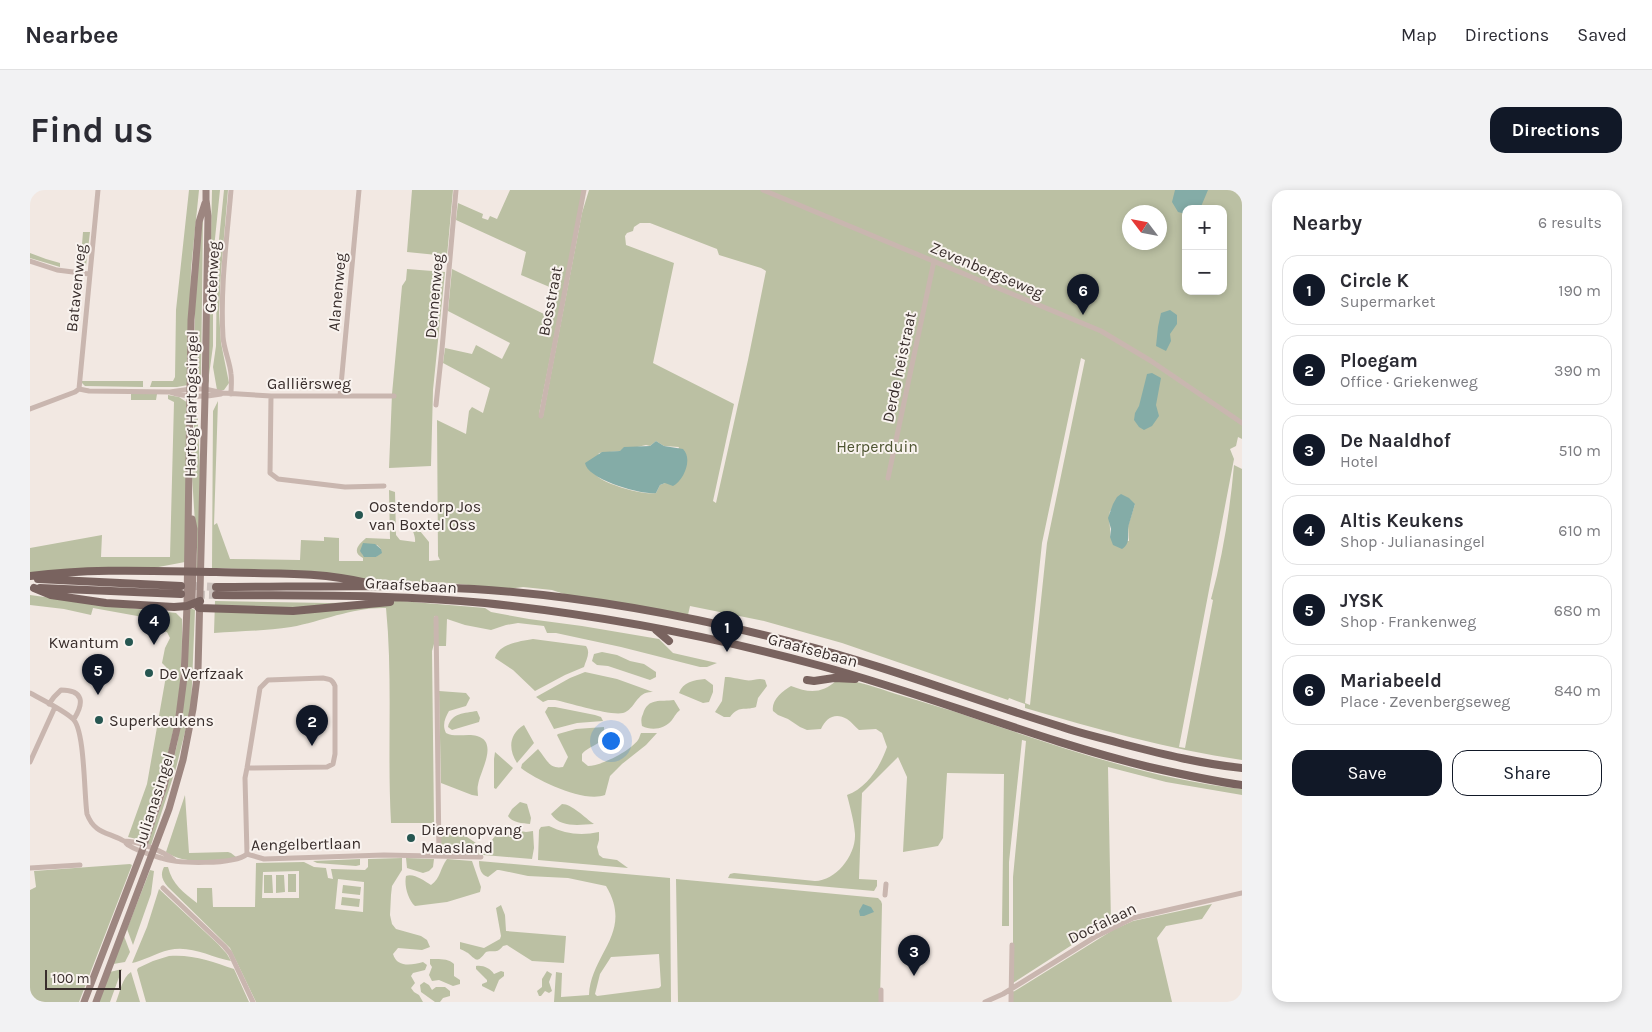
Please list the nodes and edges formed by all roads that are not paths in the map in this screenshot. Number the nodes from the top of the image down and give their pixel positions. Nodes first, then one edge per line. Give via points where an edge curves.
1 (98, 190) edge
2 (206, 190) edge
3 (231, 190) edge
4 (359, 190) edge
5 (456, 190) edge
6 (584, 190) edge
7 (763, 190) edge
8 (206, 200) junction
9 (30, 261) edge
10 (934, 261) junction
11 (89, 274) junction
12 (79, 389) junction
13 (191, 392) junction
14 (205, 393) junction
15 (231, 394) junction
16 (270, 396) junction
17 (340, 396) junction
18 (394, 396) dead end
19 (436, 405) dead end
20 (30, 409) edge
21 (541, 416) dead end
22 (1242, 423) edge
23 (888, 478) dead end
24 (384, 486) dead end
25 (193, 572) junction
26 (30, 578) edge
27 (377, 586) junction
28 (32, 588) edge
29 (414, 599) junction
30 (195, 605) junction
31 (436, 618) dead end
32 (653, 627) junction
33 (669, 641) dead end
34 (807, 680) dead end
35 (878, 682) junction
36 (30, 692) edge
37 (52, 706) junction
38 (74, 719) junction
39 (30, 762) edge
40 (247, 768) junction
41 (1242, 768) edge
42 (1242, 784) edge
43 (143, 848) junction
44 (152, 852) junction
45 (247, 854) junction
46 (438, 856) junction
47 (481, 857) dead end
48 (80, 865) dead end
49 (30, 868) edge
50 (886, 884) dead end
51 (163, 888) dead end
52 (1242, 893) edge
53 (885, 895) dead end
54 (1012, 945) dead end
55 (1012, 988) junction
56 (880, 990) dead end
57 (84, 1002) edge
58 (96, 1002) edge
59 (253, 1002) edge
60 (881, 1002) edge
61 (985, 1002) edge
62 (1011, 1002) edge

1 - 11 street, Batavenweg
2 - 8 main road, Hartog Hartogsingel
3 - 15 street, Gotenweg via 222,317
4 - 17 street, Alanenweg
5 - 19 street, Dennenweg
6 - 21 street, Bosstraat
7 - 10 street, Zevenbergseweg
8 - 13 main road, Hartog Hartogsingel via 199,222 191,320
8 - 14 main road, Hartog Hartogsingel
9 - 11 street via 57,270
10 - 22 street, Zevenbergseweg via 1101,331
10 - 23 street, Derde heistraat
11 - 12 street, Batavenweg
12 - 13 street, Galliërsweg
12 - 20 street, Galliërsweg
13 - 14 street, Galliërsweg
13 - 25 main road, Hartog Hartogsingel via 189,506
14 - 15 street, Galliërsweg
14 - 25 main road, Hartog Hartogsingel
15 - 16 street, Galliërsweg
16 - 17 street, Galliërsweg
16 - 24 street via 270,473 278,479 345,487
17 - 18 street, Galliërsweg
25 - 26 main road via 107,570
25 - 27 main road via 293,574
25 - 30 main road, Hartog Hartogsingel
25 - 30 main road, Julianasingel
26 - 28 main road via 181,590
27 - 29 main road, Graafsebaan via 216,591
27 - 41 main road, Graafsebaan via 532,594 720,625 846,656 1064,728 1161,753
28 - 30 main road via 83,600 155,606
29 - 30 main road via 293,611
29 - 32 main road, Graafsebaan via 483,603
30 - 43 main road, Julianasingel via 178,724 164,786
30 - 44 main road, Julianasingel via 198,670 194,709 177,784
31 - 46 street
32 - 33 main road
32 - 35 main road, Graafsebaan via 754,649
34 - 35 main road via 844,678
35 - 42 main road, Graafsebaan via 1103,756 1181,775
36 - 37 street
37 - 38 street
37 - 38 street via 54,697 62,690 70,690 81,702 81,709
37 - 39 street
38 - 43 street, Aengelbertlaan via 79,731 89,821 99,831 135,842
40 - 40 street via 260,688 264,683 277,679 323,678 333,681 333,764 327,767
40 - 45 street
43 - 44 street, Aengelbertlaan
43 - 57 main road, Julianasingel
44 - 45 street, Aengelbertlaan via 182,862 233,861
44 - 58 main road, Julianasingel
45 - 46 street, Aengelbertlaan via 264,859
46 - 47 street, Aengelbertlaan
48 - 49 street
50 - 53 street
51 - 59 street via 230,953
52 - 55 street, Docfalaan via 1133,918 1095,936
54 - 55 street
55 - 61 street, Docfalaan
55 - 62 street
56 - 60 street

